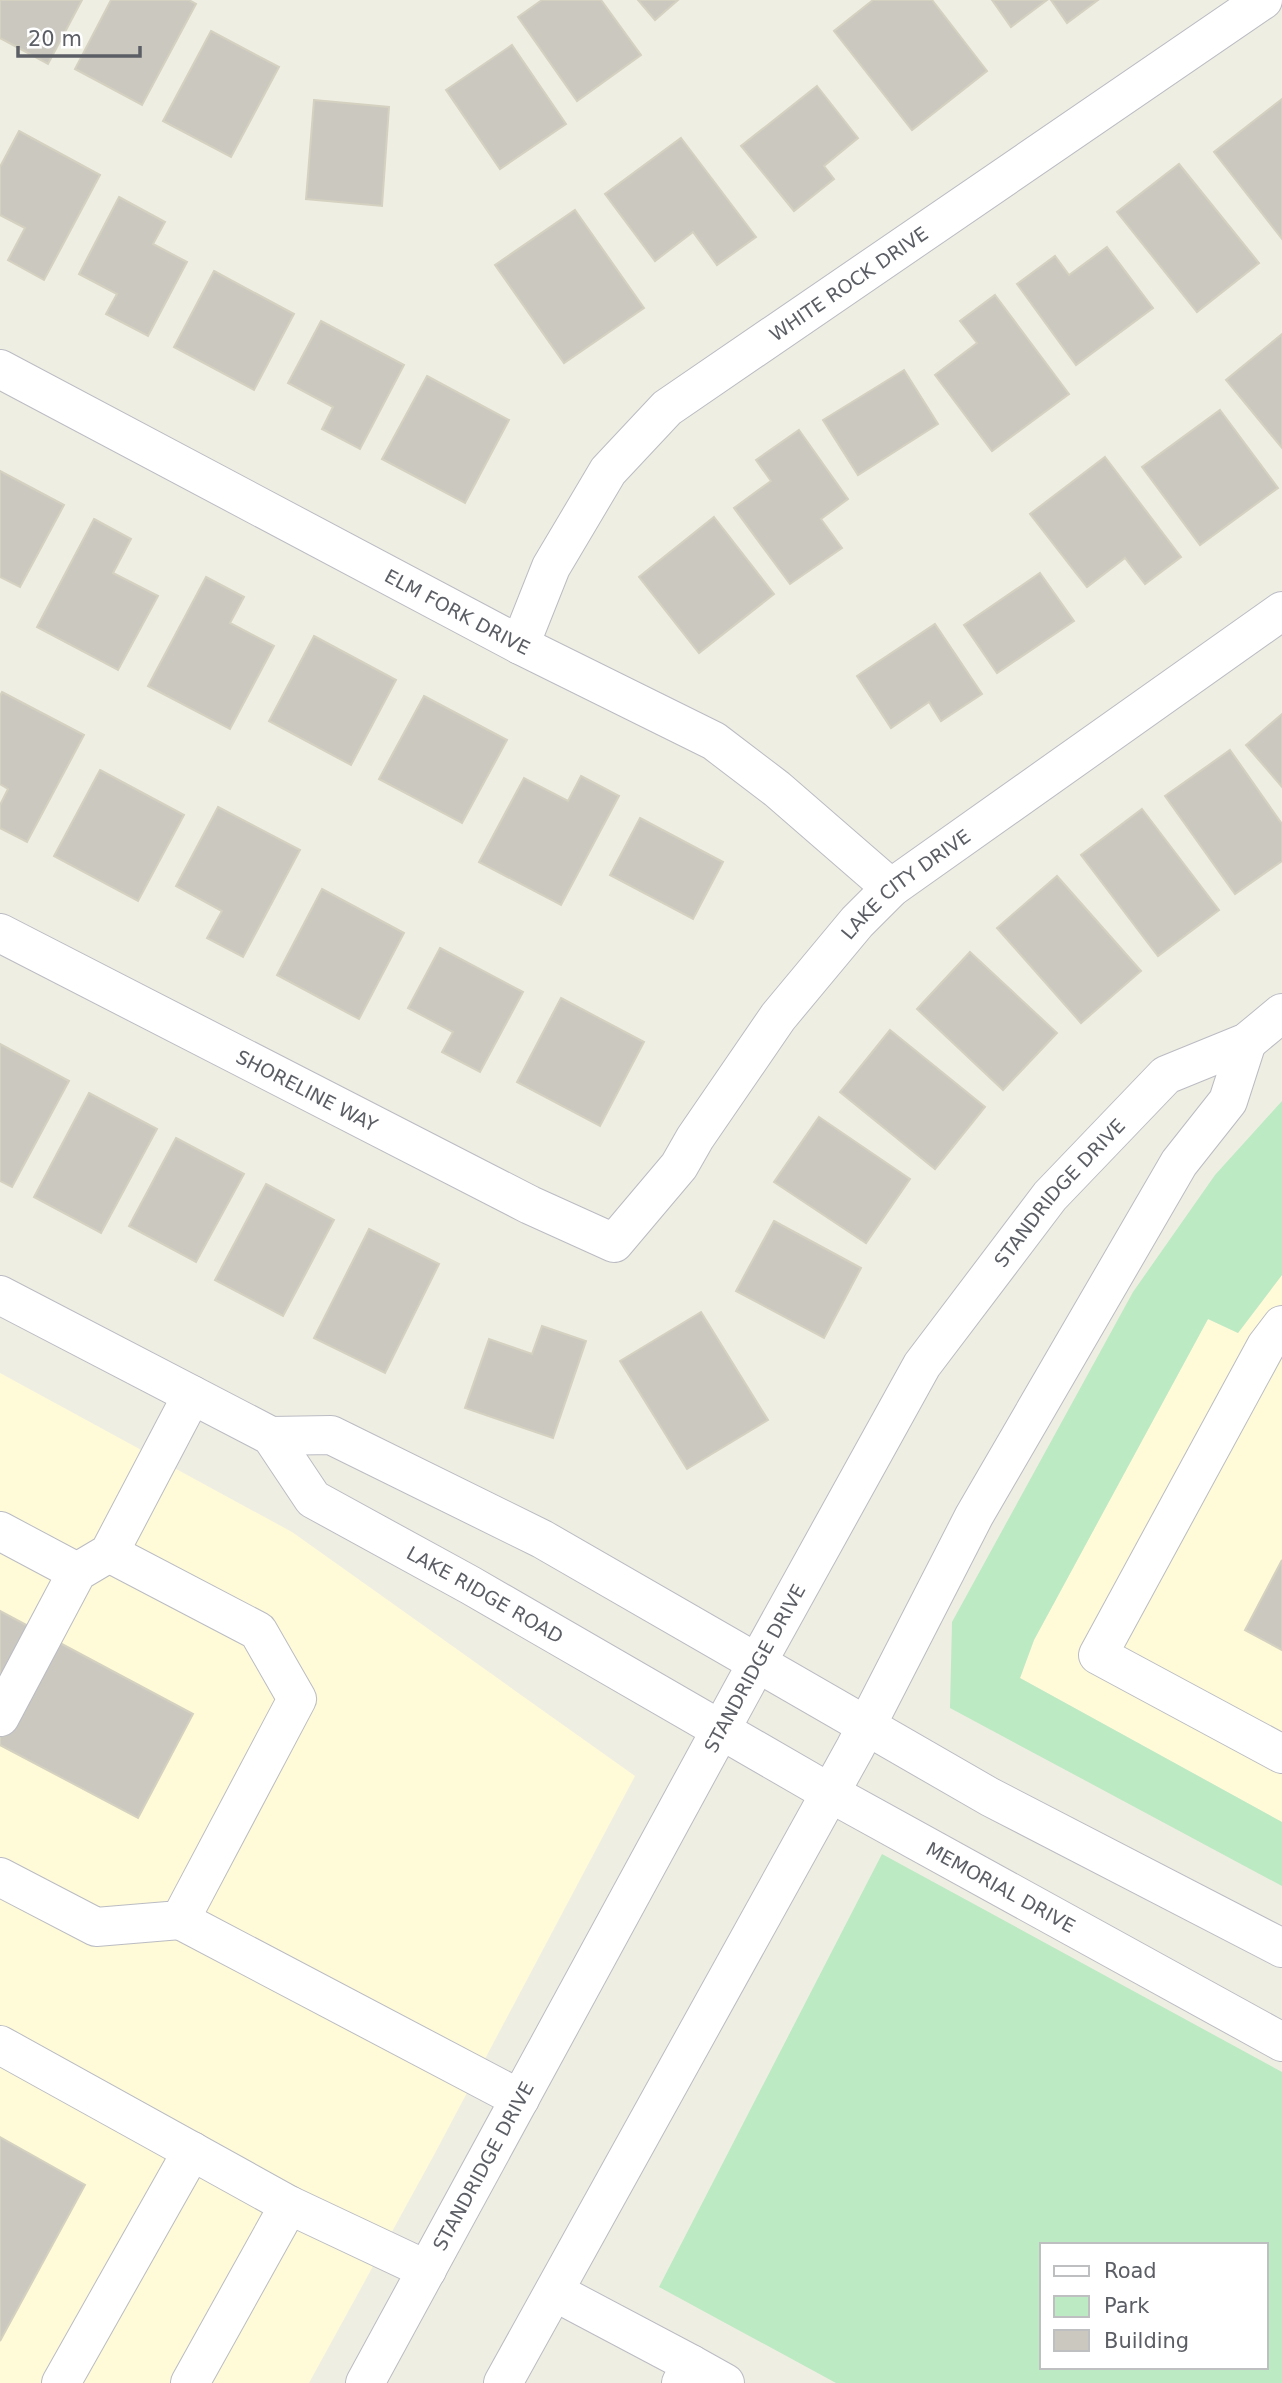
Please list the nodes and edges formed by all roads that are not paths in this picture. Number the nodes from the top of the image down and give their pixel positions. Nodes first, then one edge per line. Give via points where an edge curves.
1 (1263, 0) edge
2 (0, 369) edge
3 (1282, 611) edge
4 (520, 645) junction
5 (891, 888) junction
6 (0, 933) edge
7 (1282, 1013) edge
8 (1247, 1042) junction
9 (614, 1243) joint
10 (0, 1294) edge
11 (1282, 1325) edge
12 (192, 1395) junction
13 (271, 1436) junction
14 (0, 1531) edge
15 (93, 1563) junction
16 (757, 1663) junction
17 (0, 1717) edge
18 (864, 1726) junction
19 (721, 1729) junction
20 (1282, 1754) edge
21 (830, 1793) junction
22 (0, 1877) edge
23 (180, 1920) junction
24 (1282, 1948) edge
25 (1282, 2042) edge
26 (0, 2045) edge
27 (520, 2099) junction
28 (192, 2151) junction
29 (289, 2205) junction
30 (427, 2270) junction
31 (555, 2292) junction
32 (686, 2373) edge
33 (61, 2383) edge
34 (190, 2383) edge
35 (365, 2383) edge
36 (503, 2383) edge
37 (725, 2383) edge

1 - 4 street, WHITE ROCK DRIVE via 667,408 608,471 551,567
2 - 4 street, ELM FORK DRIVE
3 - 5 street, LAKE CITY DRIVE
4 - 5 street, ELM FORK DRIVE via 714,741
5 - 9 street, LAKE CITY DRIVE via 778,1017 679,1166
6 - 9 street, SHORELINE WAY via 530,1205
7 - 8 street, STANDRIDGE DRIVE
8 - 16 street, STANDRIDGE DRIVE via 1166,1075 1050,1196 922,1365
8 - 18 street via 1228,1101 1179,1163 1076,1339 974,1516
10 - 12 street, LAKE RIDGE ROAD
11 - 20 street via 1266,1346 1098,1655
12 - 13 street, LAKE RIDGE ROAD
12 - 15 street
13 - 16 street, LAKE RIDGE ROAD via 331,1435 542,1539
13 - 19 street, LAKE RIDGE ROAD via 313,1499
14 - 15 street
15 - 17 street
15 - 23 street via 258,1631 297,1699
16 - 18 street
16 - 19 street, STANDRIDGE DRIVE
18 - 21 street
18 - 24 street via 990,1797
19 - 21 street, MEMORIAL DRIVE
19 - 27 street, STANDRIDGE DRIVE
21 - 25 street, MEMORIAL DRIVE
21 - 31 street
22 - 23 street via 96,1927
23 - 27 street
26 - 28 street
27 - 30 street, STANDRIDGE DRIVE
28 - 29 street
28 - 33 street
29 - 30 street
29 - 34 street
30 - 35 street, STANDRIDGE DRIVE
31 - 32 street
31 - 36 street
32 - 37 street

